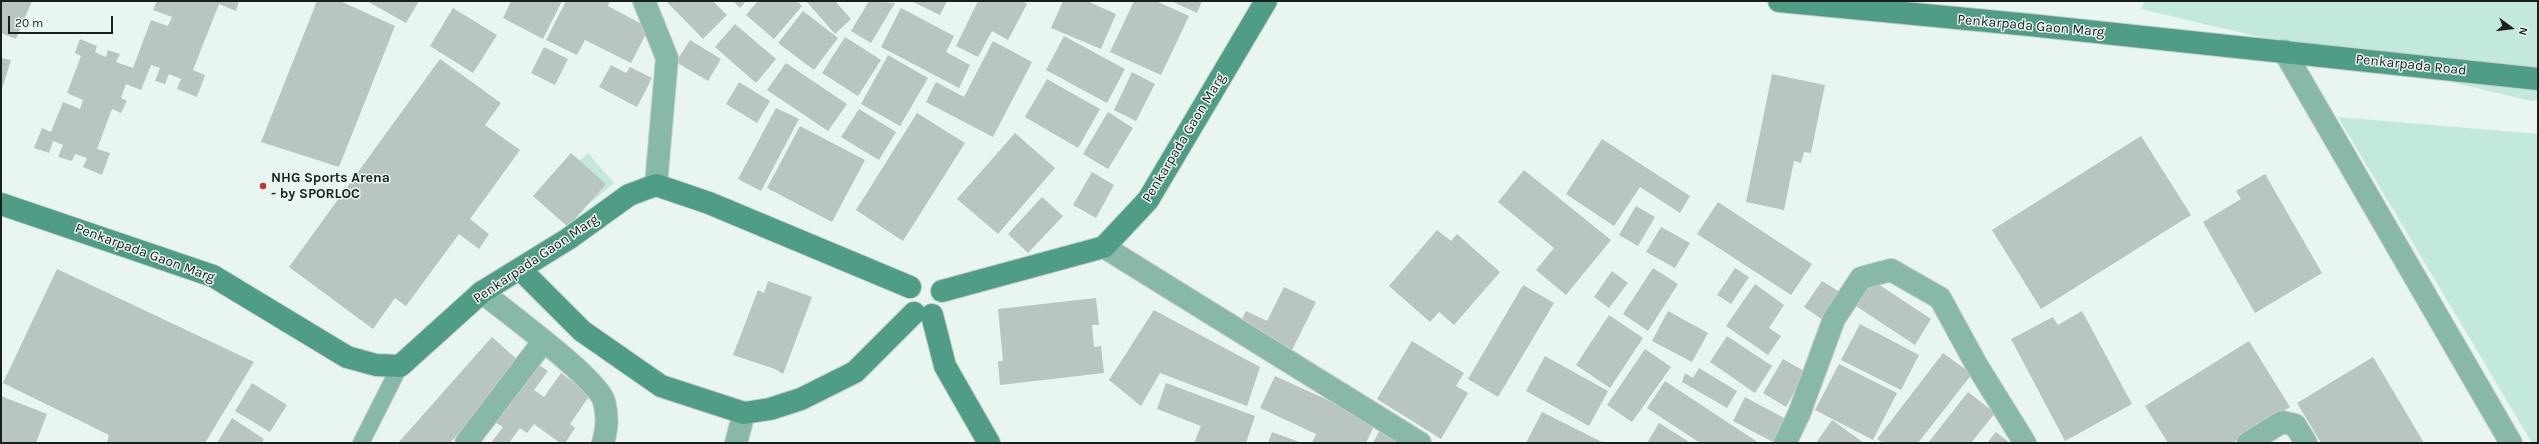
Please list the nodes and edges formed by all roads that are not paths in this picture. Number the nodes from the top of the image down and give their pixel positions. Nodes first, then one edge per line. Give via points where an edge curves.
1 (644, 1) edge
2 (1266, 1) edge
3 (1779, 1) edge
4 (2284, 51) junction
5 (2538, 79) edge
6 (656, 185) junction
7 (1, 204) edge
8 (1104, 247) junction
9 (520, 269) junction
10 (910, 287) junction
11 (942, 291) junction
12 (482, 292) junction
13 (923, 314) junction
14 (544, 342) junction
15 (400, 366) junction
16 (744, 413) junction
17 (361, 443) edge
18 (466, 443) edge
19 (604, 443) edge
20 (736, 443) edge
21 (989, 443) edge
22 (1420, 443) edge
23 (1784, 443) edge
24 (2025, 443) edge
25 (2248, 443) edge
26 (2306, 443) edge
27 (2511, 443) edge

1 - 6 street via 667,58
2 - 8 street, Penkarpada Gaon Marg via 1148,200
3 - 4 street, Penkarpada Gaon Marg
4 - 5 street, Penkarpada Road
4 - 27 street
6 - 9 street, Penkarpada Gaon Marg via 629,195 568,239
6 - 10 street via 708,203
7 - 15 street, Penkarpada Gaon Marg via 213,276 347,357 376,365
8 - 11 street
8 - 22 street
9 - 12 street, Penkarpada Gaon Marg
9 - 16 street via 582,331 661,386
10 - 11 street via 918,281 927,280 936,283
10 - 13 street via 906,296 908,305
11 - 13 street via 944,301 939,309
12 - 14 street
12 - 15 street, Penkarpada Gaon Marg
13 - 16 street via 855,372 801,399 770,409
13 - 21 street via 945,366
14 - 18 street
14 - 19 street via 590,380 603,400 608,424
15 - 17 lane
16 - 20 street
23 - 24 street via 1799,414 1834,319 1861,278 1891,270 1940,298 1976,364
25 - 26 street via 2282,422 2295,425

